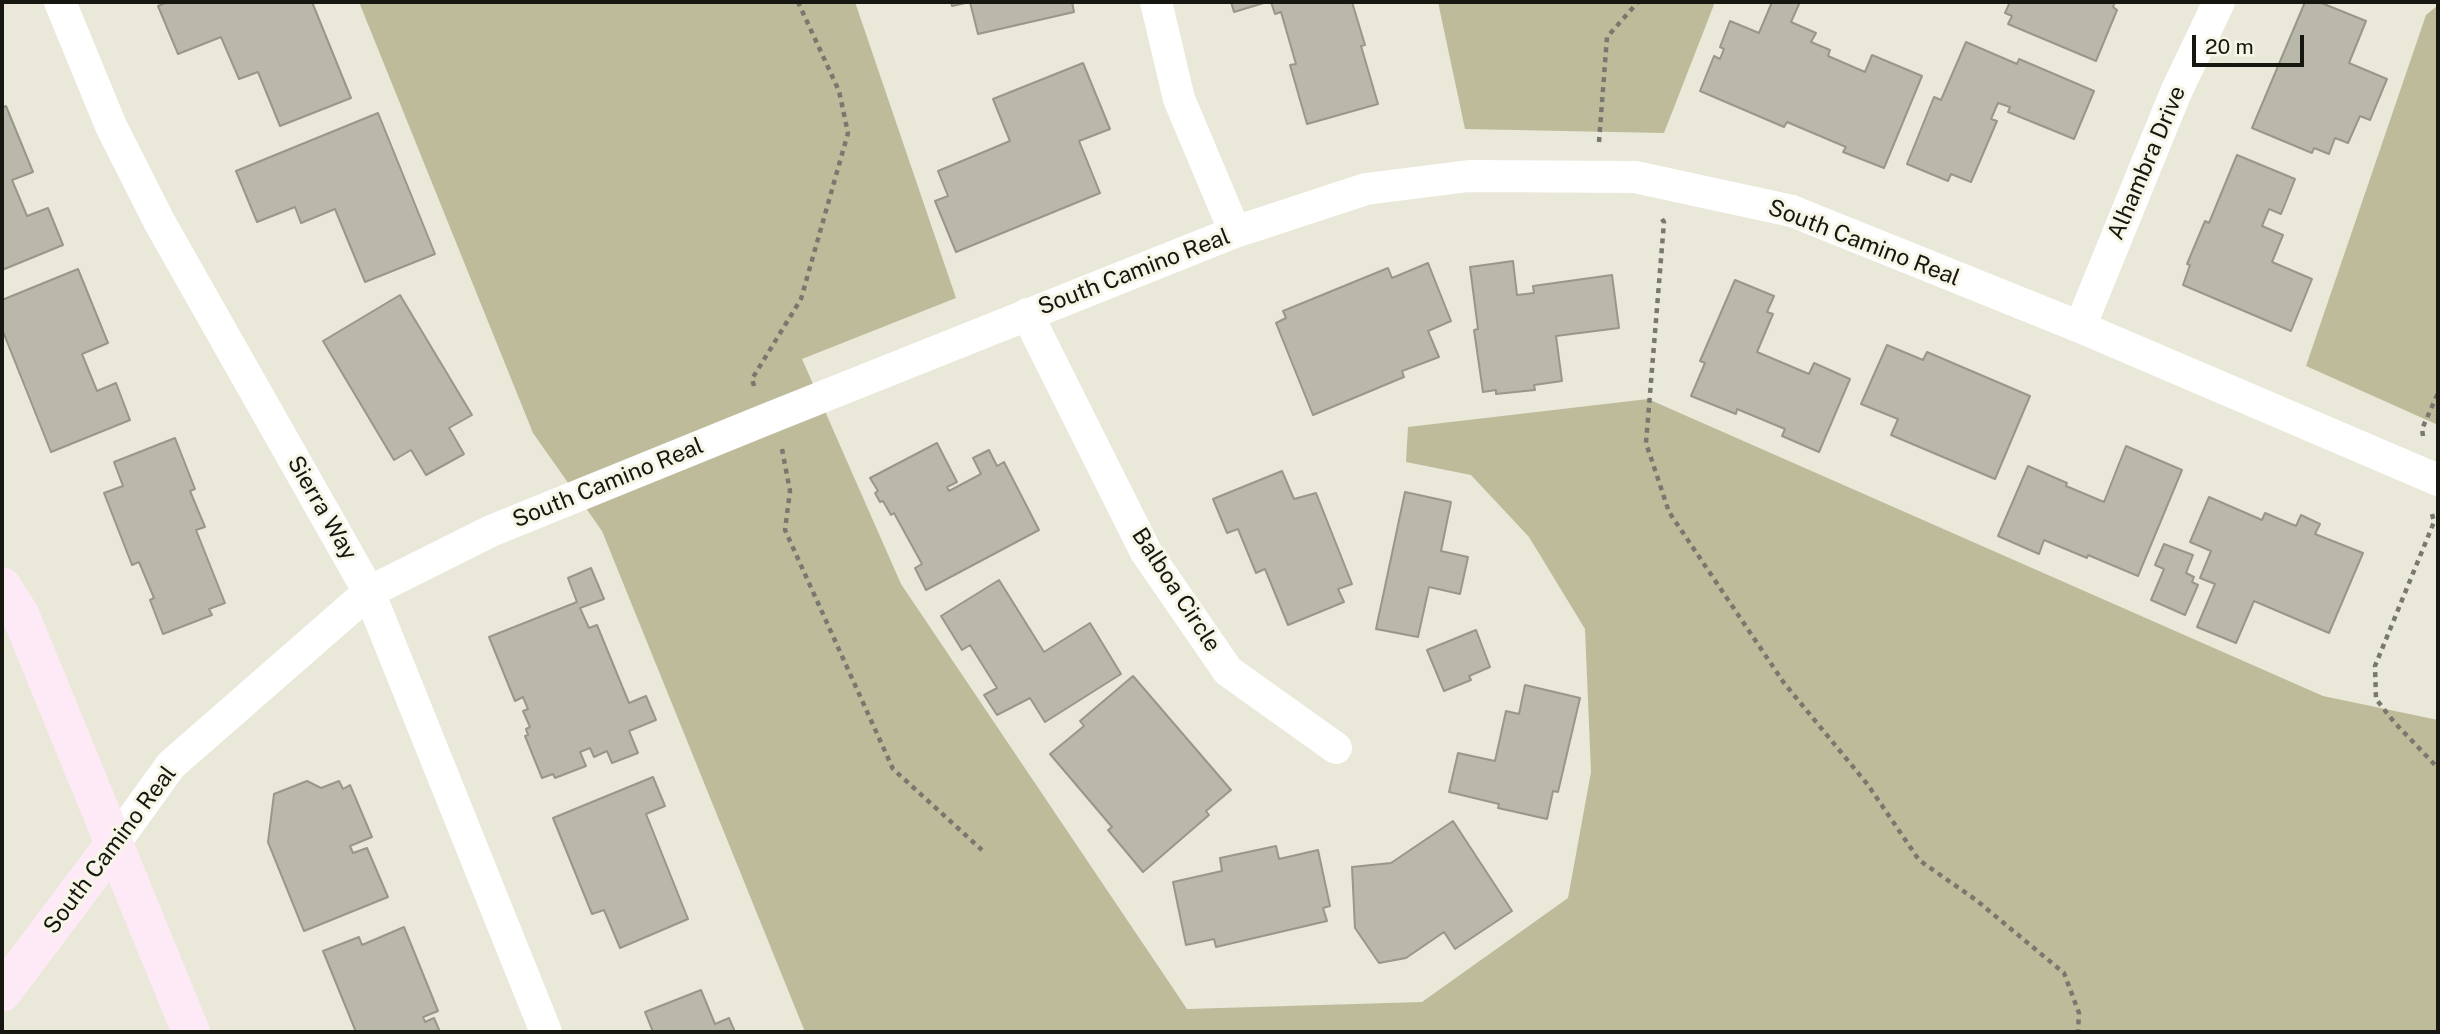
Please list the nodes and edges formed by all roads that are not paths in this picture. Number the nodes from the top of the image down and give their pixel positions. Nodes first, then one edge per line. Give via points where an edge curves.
1 (61, 2) edge
2 (1156, 2) edge
3 (2219, 2) edge
4 (1235, 232) junction
5 (1027, 314) junction
6 (2080, 327) junction
7 (2432, 477) edge
8 (2, 586) edge
9 (369, 592) junction
10 (1336, 748) dead end
11 (114, 844) junction
12 (2, 993) edge
13 (191, 1032) edge
14 (547, 1032) edge

1 - 9 street, Sierra Way via 111,126 160,223
2 - 4 street via 1179,99
3 - 6 street, Alhambra Drive via 2176,92
4 - 5 street, South Camino Real
4 - 6 street, South Camino Real via 1366,189 1469,176 1635,177 1791,211
5 - 9 street, South Camino Real via 491,531
5 - 10 street, Balboa Circle via 1146,552 1228,671
6 - 7 street, South Camino Real
8 - 11 street via 20,614
9 - 11 street, South Camino Real via 171,765
9 - 14 street, Sierra Way
11 - 12 street, South Camino Real
11 - 13 street

